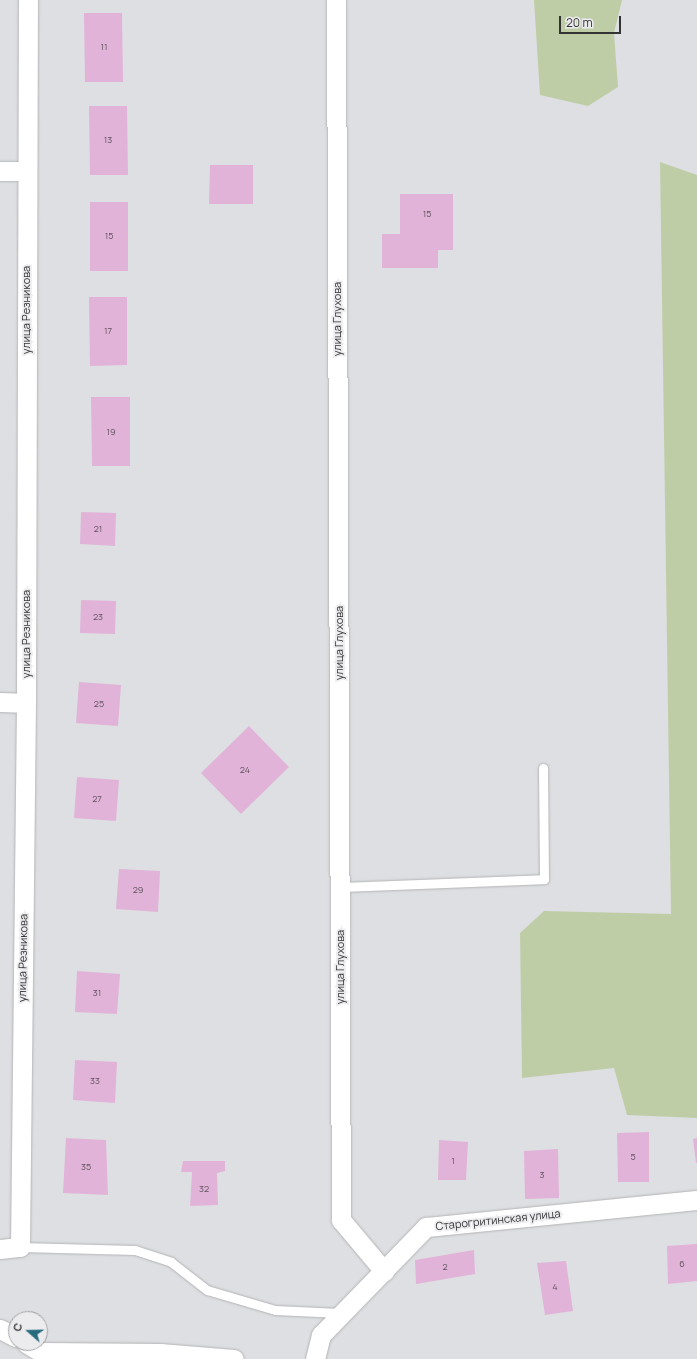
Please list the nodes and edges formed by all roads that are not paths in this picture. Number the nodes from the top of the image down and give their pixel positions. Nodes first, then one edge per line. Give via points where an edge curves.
1 (28, 0) edge
2 (336, 0) edge
3 (0, 171) edge
4 (26, 171) junction
5 (0, 702) edge
6 (26, 703) junction
7 (543, 768) dead end
8 (340, 887) junction
9 (697, 1200) edge
10 (20, 1247) junction
11 (0, 1249) edge
12 (384, 1271) junction
13 (343, 1313) junction
14 (39, 1351) edge
15 (234, 1359) edge
16 (315, 1359) edge

1 - 4 street, улица Резникова
2 - 8 street, улица Глухова
3 - 4 street
4 - 6 street, улица Резникова
5 - 6 street
6 - 10 street, улица Резникова
7 - 8 lane via 544,879
8 - 12 street, улица Глухова via 341,1220
9 - 12 street, Старогритинская улица via 426,1227
10 - 11 street
10 - 13 lane via 135,1250 171,1262 208,1290 268,1308
12 - 13 street, Старогритинская улица
13 - 16 street, Старогритинская улица via 320,1335
14 - 15 street via 160,1353

